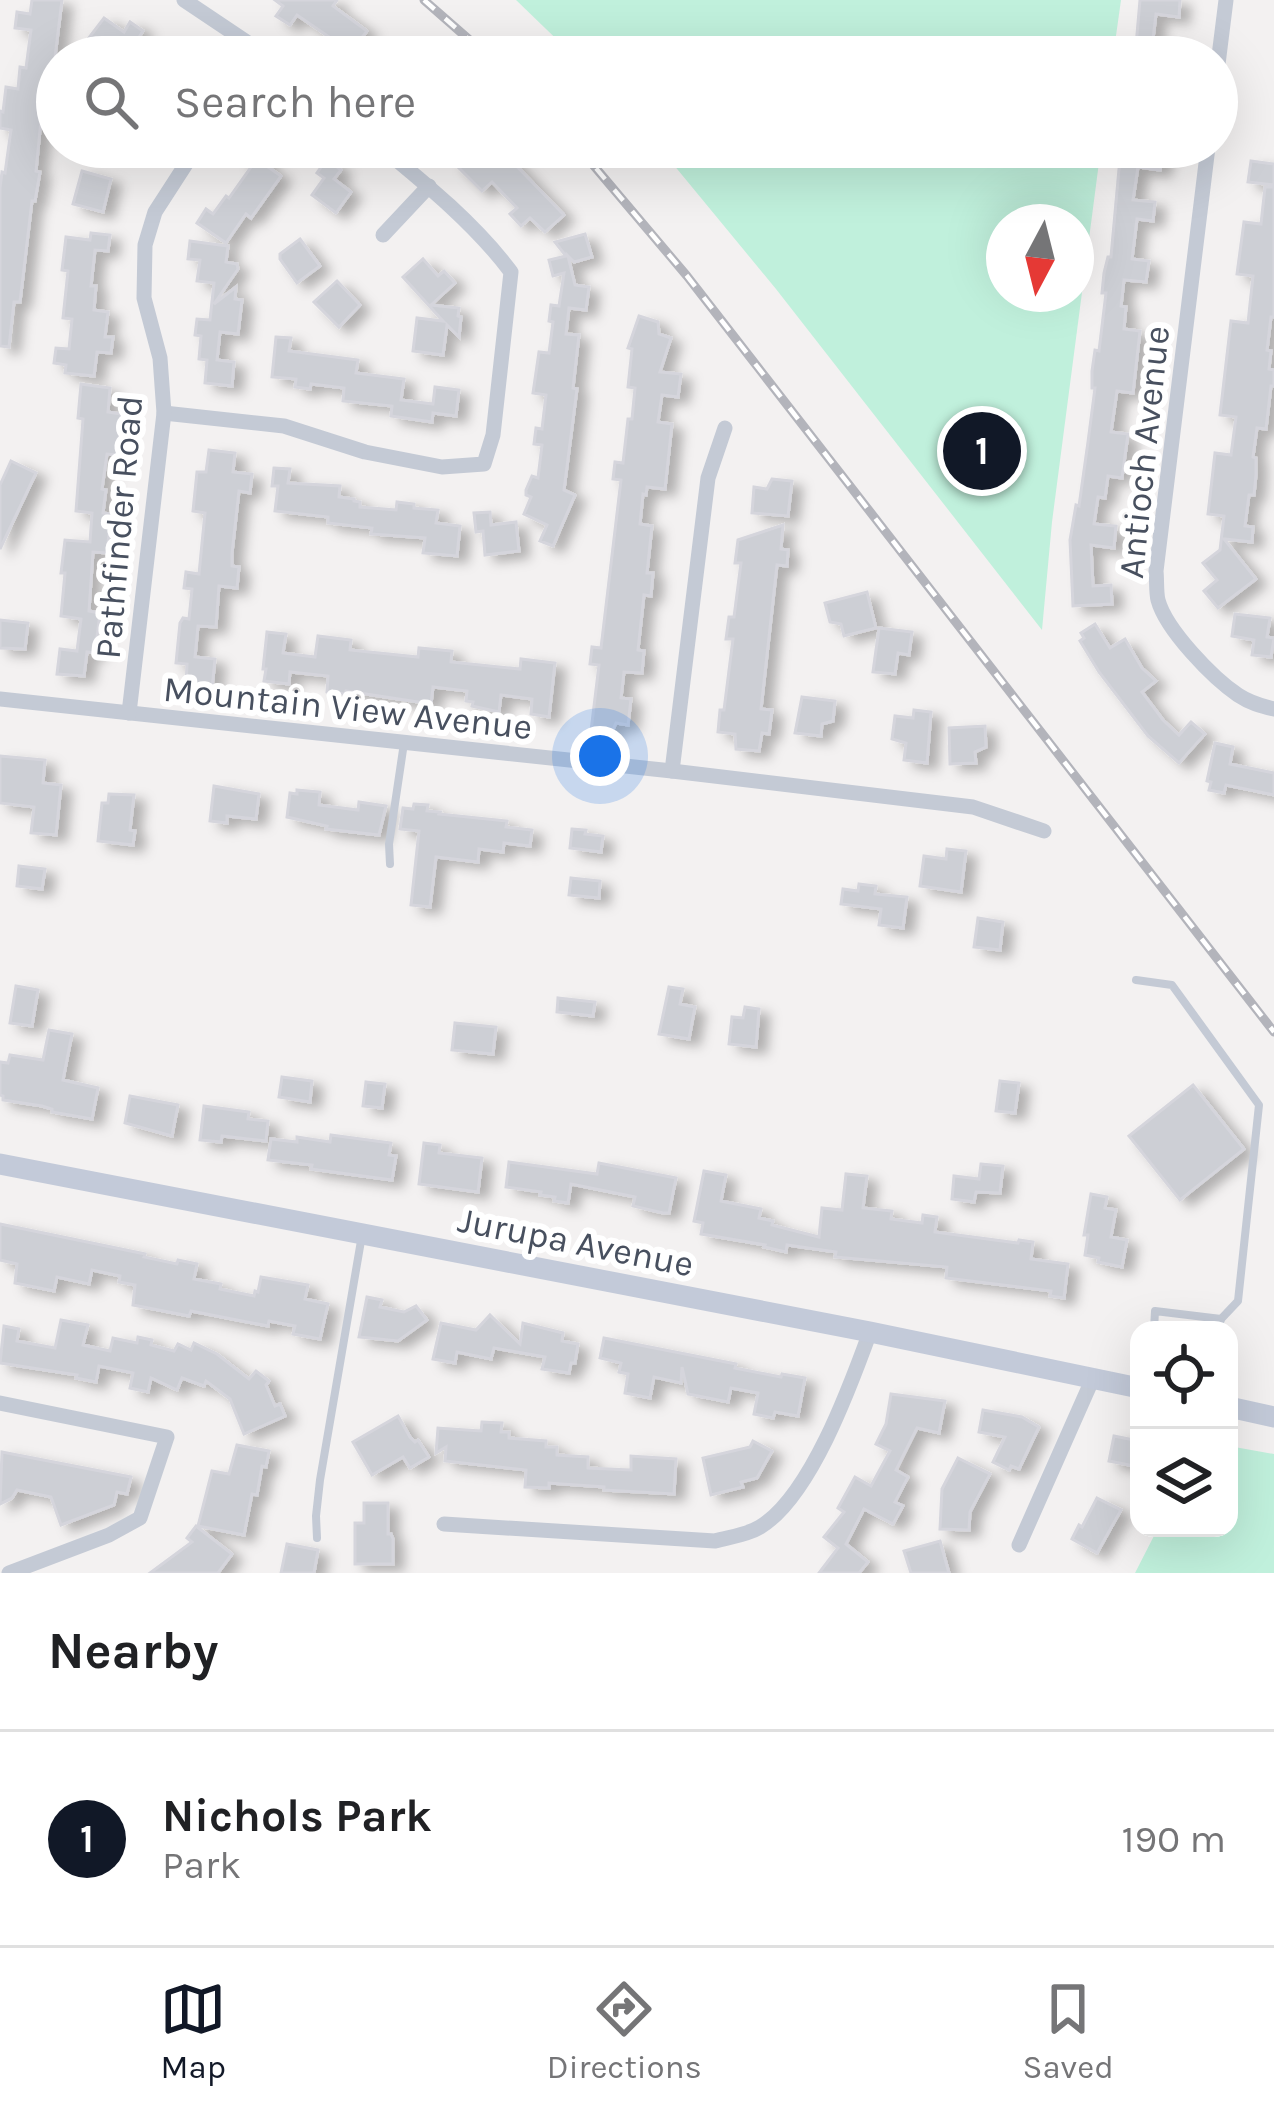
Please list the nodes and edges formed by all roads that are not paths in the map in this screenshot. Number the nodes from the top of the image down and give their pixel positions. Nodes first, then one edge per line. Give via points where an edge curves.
1 (184, 0) edge
2 (1226, 0) edge
3 (238, 36) edge
4 (1222, 36) edge
5 (181, 168) edge
6 (407, 168) edge
7 (1205, 168) edge
8 (429, 186) junction
9 (382, 235) dead end
10 (164, 413) junction
11 (725, 428) dead end
12 (0, 699) edge
13 (1274, 709) edge
14 (129, 713) junction
15 (404, 743) junction
16 (672, 771) junction
17 (1044, 831) dead end
18 (390, 864) dead end
19 (1136, 980) dead end
20 (0, 1164) edge
21 (362, 1234) junction
22 (1155, 1321) edge
23 (1201, 1321) edge
24 (1222, 1321) edge
25 (870, 1332) junction
26 (1093, 1378) junction
27 (1130, 1386) edge
28 (0, 1403) edge
29 (1238, 1409) edge
30 (1274, 1417) edge
31 (444, 1524) dead end
32 (317, 1538) dead end
33 (1018, 1545) dead end
34 (9, 1573) edge

1 - 3 street
2 - 4 street
5 - 10 street, Pathfinder Road via 145,245 144,298
6 - 8 street
7 - 13 street, Antioch Avenue via 1158,601 1209,670 1237,694
8 - 9 street
8 - 10 street via 511,272 484,464 442,467 284,426
10 - 14 street, Pathfinder Road
11 - 16 street via 708,478
12 - 14 street, Mountain View Avenue
14 - 15 street, Mountain View Avenue
15 - 16 street, Mountain View Avenue
15 - 18 lane
16 - 17 street, Mountain View Avenue via 973,807
19 - 24 lane via 1172,986 1259,1105 1238,1301
20 - 21 main road, Jurupa Avenue
21 - 25 main road, Jurupa Avenue
21 - 32 lane
22 - 23 lane via 1156,1311
25 - 26 main road, Jurupa Avenue
25 - 31 street via 842,1410 786,1507 757,1530 715,1541
26 - 27 main road, Jurupa Avenue
26 - 33 street
28 - 34 street via 167,1437 140,1518
29 - 30 main road

